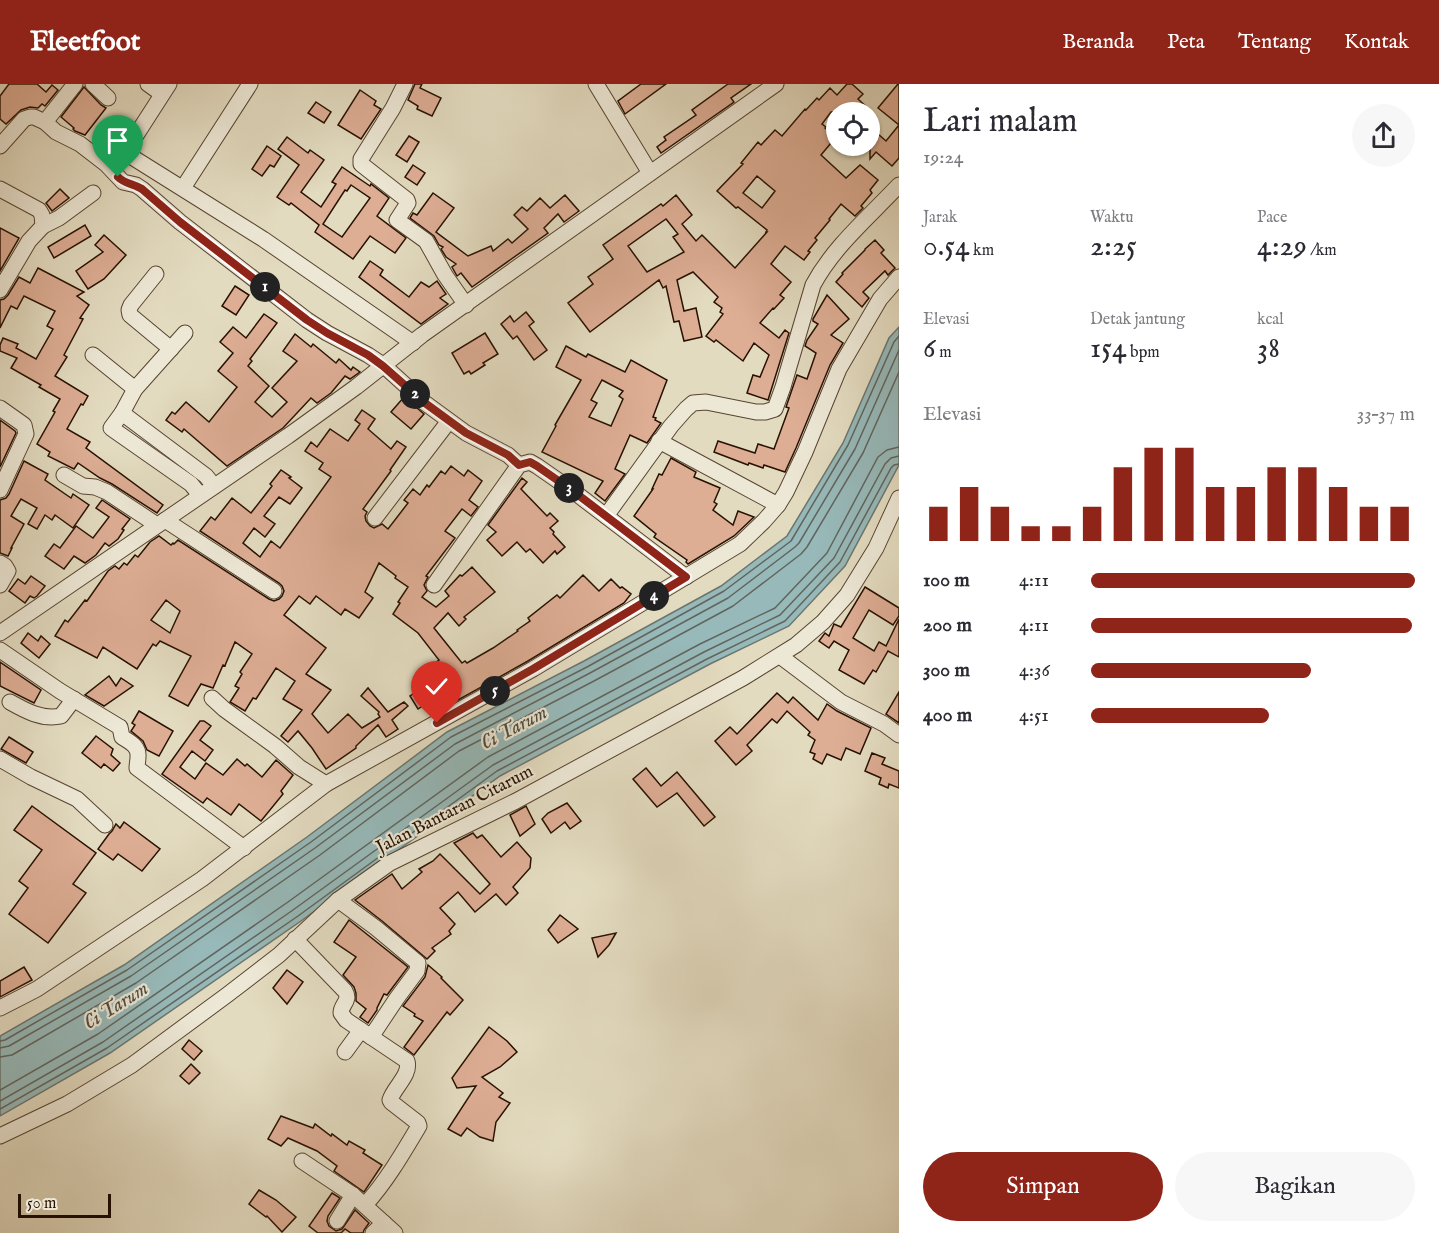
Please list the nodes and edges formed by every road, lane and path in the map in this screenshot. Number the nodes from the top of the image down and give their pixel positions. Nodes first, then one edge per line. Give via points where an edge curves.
1 (75, 84) edge
2 (93, 84) edge
3 (148, 84) edge
4 (405, 84) edge
5 (596, 84) edge
6 (776, 84) edge
7 (249, 85) edge
8 (165, 89) edge
9 (108, 98) dead end
10 (45, 122) junction
11 (0, 146) edge
12 (650, 173) junction
13 (899, 185) edge
14 (183, 188) junction
15 (0, 189) edge
16 (93, 193) dead end
17 (43, 226) junction
18 (156, 274) dead end
19 (899, 277) edge
20 (0, 290) edge
21 (466, 305) junction
22 (185, 333) dead end
23 (412, 343) junction
24 (171, 349) junction
25 (93, 355) dead end
26 (383, 366) junction
27 (135, 389) junction
28 (0, 408) edge
29 (122, 413) junction
30 (449, 421) junction
31 (659, 441) junction
32 (519, 465) junction
33 (64, 475) dead end
34 (214, 486) junction
35 (0, 490) edge
36 (200, 495) junction
37 (899, 498) edge
38 (778, 505) junction
39 (606, 516) junction
40 (375, 518) dead end
41 (161, 523) junction
42 (0, 563) edge
43 (686, 577) junction
44 (0, 585) edge
45 (434, 585) dead end
46 (274, 591) dead end
47 (2, 629) edge
48 (0, 650) edge
49 (780, 656) junction
50 (212, 698) dead end
51 (74, 699) junction
52 (10, 702) dead end
53 (899, 735) edge
54 (0, 759) edge
55 (326, 784) junction
56 (105, 825) dead end
57 (244, 848) junction
58 (338, 900) junction
59 (295, 939) junction
60 (0, 1008) edge
61 (366, 1033) junction
62 (345, 1052) dead end
63 (0, 1136) edge
64 (302, 1161) dead end
65 (359, 1200) junction
66 (337, 1221) dead end
67 (384, 1230) edge

1 - 10 street
2 - 9 street
3 - 8 street
4 - 21 street via 361,164 407,200 396,220 426,241
5 - 12 street
6 - 12 street
7 - 14 street
8 - 14 street via 129,150 132,157
10 - 11 street via 34,117 24,119
10 - 26 street via 106,164 123,182 142,189 307,320
12 - 21 street
13 - 31 street via 847,238 813,285 775,409 756,412 693,403
14 - 23 street
15 - 17 street via 39,210
16 - 17 street
17 - 20 street via 29,241
18 - 24 street via 129,310
19 - 38 street via 880,299 839,369
21 - 23 street
22 - 24 street
23 - 26 street
24 - 27 street
25 - 27 street
26 - 30 street
26 - 34 street
27 - 29 street
28 - 35 street via 26,430
29 - 34 street
29 - 36 street via 111,428 191,484
30 - 32 street
30 - 40 street
31 - 38 street
31 - 39 street
32 - 39 street via 530,462 537,466
32 - 45 street
33 - 41 street via 82,486 107,492
34 - 36 street
36 - 41 street
37 - 49 street, Jalan Bantaran Citarum via 876,548 847,595 823,622
38 - 43 street via 740,544
39 - 43 street
41 - 46 street
41 - 47 street
42 - 44 street via 8,571
43 - 55 street via 533,669
48 - 51 street
49 - 53 street via 841,702
49 - 58 street, Jalan Bantaran Citarum via 516,801 390,863
50 - 55 street
51 - 52 street via 61,716 52,718
51 - 57 street via 120,728 122,737 137,748 137,768
54 - 56 street via 76,800
55 - 57 street
57 - 60 street via 37,988
58 - 59 street, Jalan Bantaran Citarum
58 - 61 street via 418,963 417,971 397,998
59 - 61 street via 345,991 347,1001 341,1013
59 - 63 street, Jalan Bantaran Citarum via 132,1065 67,1104
61 - 62 street
61 - 65 street via 406,1061 408,1071 390,1100 419,1124 375,1194
64 - 65 street
65 - 66 street
65 - 67 street

